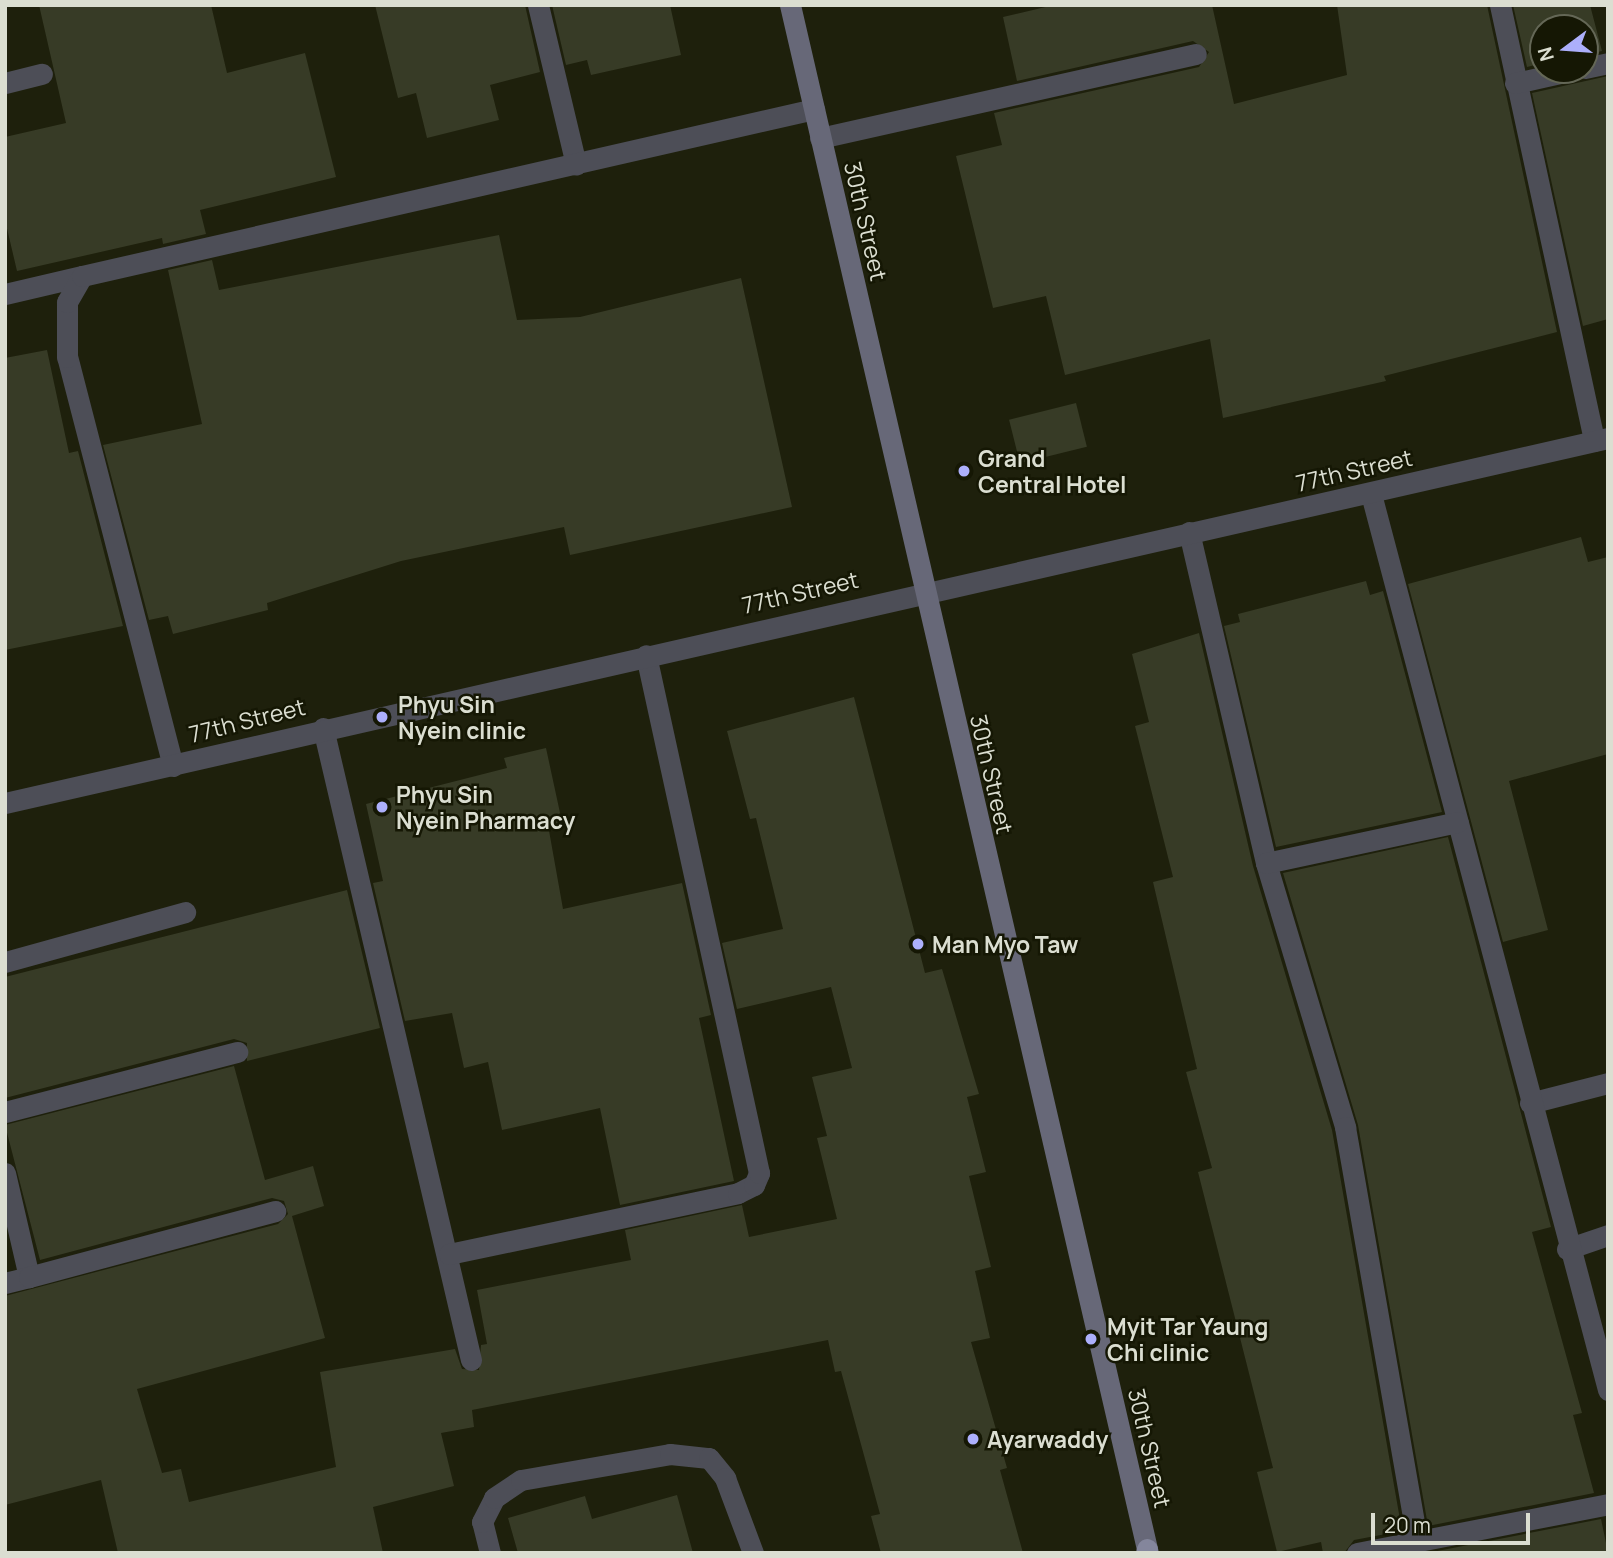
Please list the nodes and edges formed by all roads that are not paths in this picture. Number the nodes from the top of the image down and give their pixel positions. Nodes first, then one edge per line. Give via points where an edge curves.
1 (538, 5) edge
2 (790, 5) edge
3 (1500, 5) edge
4 (1196, 54) dead end
5 (41, 74) dead end
6 (1529, 80) edge
7 (5, 83) edge
8 (1515, 83) junction
9 (814, 109) junction
10 (820, 138) junction
11 (576, 165) junction
12 (82, 276) junction
13 (5, 294) edge
14 (1601, 439) edge
15 (1371, 494) junction
16 (1189, 532) junction
17 (922, 591) junction
18 (646, 655) junction
19 (323, 728) junction
20 (173, 766) junction
21 (5, 803) edge
22 (1458, 822) junction
23 (1266, 863) junction
24 (185, 912) dead end
25 (5, 962) edge
26 (237, 1052) dead end
27 (1608, 1083) edge
28 (1530, 1103) junction
29 (5, 1112) edge
30 (5, 1173) edge
31 (275, 1211) dead end
32 (1608, 1235) edge
33 (1567, 1250) junction
34 (449, 1254) junction
35 (29, 1277) junction
36 (5, 1283) edge
37 (471, 1360) dead end
38 (1608, 1390) edge
39 (1608, 1504) edge
40 (1417, 1540) junction
41 (1150, 1552) edge
42 (490, 1553) edge
43 (752, 1553) edge
44 (1357, 1553) edge

1 - 11 street
2 - 9 main road, 30th Street
3 - 8 street
4 - 10 street
5 - 7 street
6 - 8 street
8 - 14 street
9 - 10 main road, 30th Street
9 - 11 street
10 - 17 main road, 30th Street
11 - 12 street
12 - 13 street
12 - 20 street via 67,302 67,357
14 - 15 street, 77th Street
15 - 16 street, 77th Street
15 - 22 street
16 - 17 street, 77th Street
16 - 23 street
17 - 18 street, 77th Street
17 - 41 main road, 30th Street
18 - 19 street, 77th Street
18 - 34 street via 759,1173 754,1185 738,1193
19 - 20 street, 77th Street
19 - 34 street
20 - 21 street, 77th Street
22 - 23 street
22 - 28 street
23 - 40 street via 1345,1127
24 - 25 street
26 - 29 street
27 - 28 street
28 - 33 street
30 - 35 street
31 - 35 street
32 - 33 street
33 - 38 street
34 - 37 street
35 - 36 street
39 - 40 street
40 - 44 street
42 - 43 street via 482,1522 494,1497 521,1480 670,1454 709,1458 726,1478

